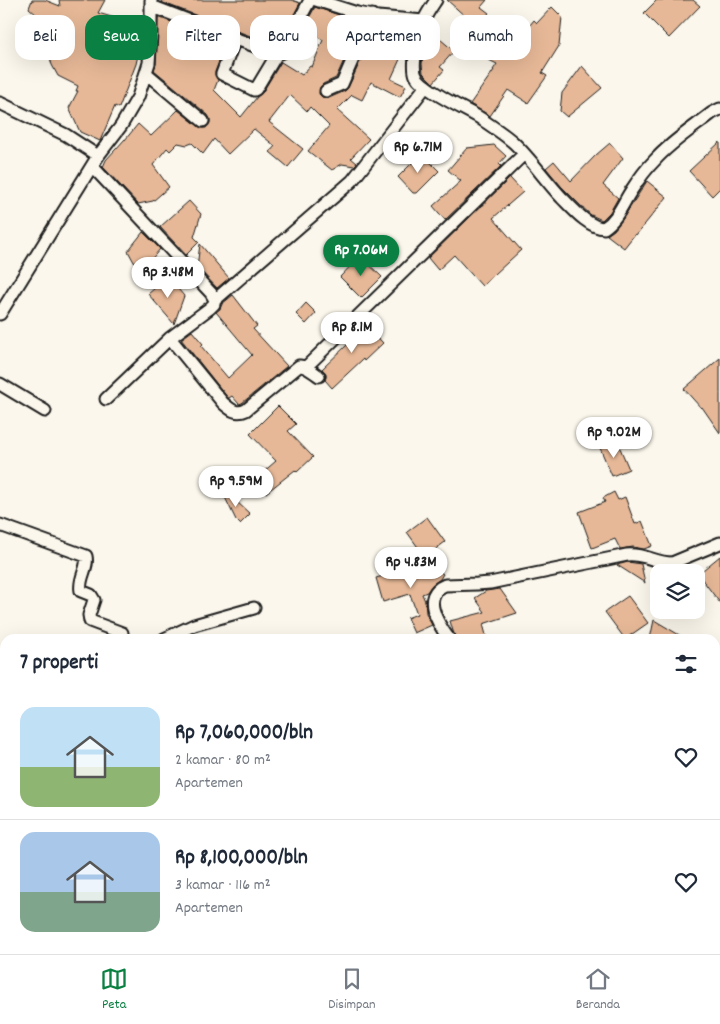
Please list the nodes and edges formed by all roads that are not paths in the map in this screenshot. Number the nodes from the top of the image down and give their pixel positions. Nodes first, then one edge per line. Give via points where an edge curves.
1 (310, 0) edge
2 (316, 0) edge
3 (436, 0) edge
4 (151, 3) edge
5 (179, 15) edge
6 (302, 15) edge
7 (367, 15) edge
8 (427, 15) edge
9 (227, 60) edge
10 (273, 60) edge
11 (353, 60) edge
12 (415, 60) edge
13 (146, 73) junction
14 (426, 86) junction
15 (326, 91) dead end
16 (0, 102) edge
17 (720, 109) edge
18 (203, 121) dead end
19 (524, 154) junction
20 (95, 161) junction
21 (215, 300) junction
22 (0, 314) edge
23 (170, 338) junction
24 (306, 367) junction
25 (318, 376) dead end
26 (0, 384) edge
27 (106, 399) dead end
28 (45, 411) dead end
29 (0, 525) edge
30 (720, 543) edge
31 (254, 608) dead end
32 (118, 634) edge
33 (183, 634) edge
34 (445, 634) edge

1 - 6 street
2 - 7 street
3 - 8 street
4 - 5 street
4 - 13 street
9 - 10 street via 222,74 254,90
11 - 15 street via 342,84
12 - 14 street via 417,78
13 - 18 street
13 - 20 street via 130,112
14 - 19 street via 495,128
14 - 21 street via 352,181
16 - 20 street via 82,144
17 - 19 street via 654,160 604,228 597,228 576,212
19 - 24 street
20 - 21 street
20 - 22 street
21 - 23 street via 210,308
23 - 24 street via 223,403 240,413 296,367
23 - 27 street
24 - 25 street
26 - 28 street
29 - 32 street via 86,556 88,562 80,585 81,591 94,600 90,621
30 - 34 street via 672,563 633,554 490,583 445,585 437,589 432,602
31 - 33 street via 194,624

